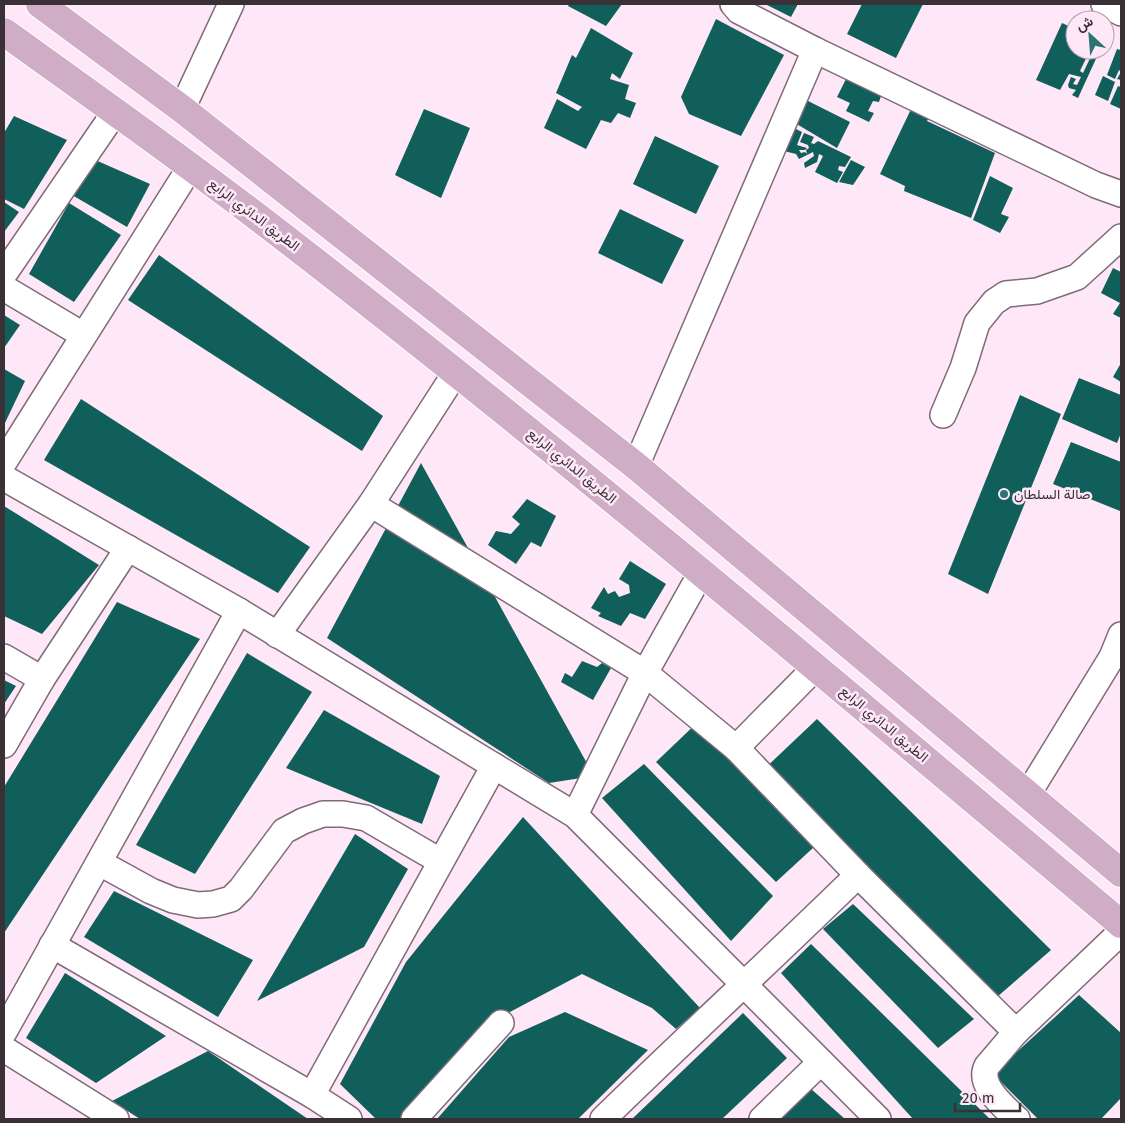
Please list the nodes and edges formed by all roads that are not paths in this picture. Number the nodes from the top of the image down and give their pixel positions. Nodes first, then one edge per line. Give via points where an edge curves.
1 (40, 4) edge
2 (231, 4) edge
3 (733, 4) edge
4 (1104, 4) edge
5 (1121, 13) edge
6 (4, 32) edge
7 (815, 50) junction
8 (182, 109) junction
9 (115, 112) junction
10 (191, 166) junction
11 (1121, 194) edge
12 (1121, 237) edge
13 (4, 274) edge
14 (4, 288) edge
15 (83, 335) junction
16 (456, 372) junction
17 (943, 414) dead end
18 (4, 462) edge
19 (636, 466) junction
20 (4, 478) edge
21 (371, 504) junction
22 (128, 548) junction
23 (701, 573) junction
24 (239, 611) junction
25 (277, 635) junction
26 (1118, 651) edge
27 (4, 657) edge
28 (816, 667) junction
29 (645, 673) junction
30 (42, 679) junction
31 (4, 745) edge
32 (736, 748) junction
33 (494, 766) junction
34 (1028, 794) junction
35 (575, 815) junction
36 (440, 861) junction
37 (100, 863) junction
38 (1121, 873) edge
39 (858, 875) junction
40 (1121, 924) edge
41 (1121, 932) edge
42 (52, 945) junction
43 (745, 986) junction
44 (501, 1023) dead end
45 (4, 1032) edge
46 (1016, 1032) junction
47 (4, 1049) edge
48 (821, 1062) junction
49 (312, 1095) junction
50 (116, 1119) edge
51 (349, 1119) edge
52 (414, 1119) edge
53 (603, 1119) edge
54 (762, 1119) edge
55 (878, 1119) edge
56 (1017, 1119) edge

1 - 8 main road
2 - 8 street
3 - 7 street via 739,11
4 - 5 street
6 - 9 main road, الطريق الدائري الرابع
7 - 11 street
7 - 19 street
8 - 19 main road
9 - 10 main road, الطريق الدائري الرابع
9 - 13 street
10 - 15 street
10 - 16 main road, الطريق الدائري الرابع
12 - 17 street via 1077,277 1037,291 1006,294 994,302 977,322 963,368
14 - 15 street
15 - 18 street
16 - 21 street
16 - 23 main road, الطريق الدائري الرابع
19 - 34 main road
20 - 22 street
21 - 25 street
21 - 29 street
22 - 24 street
22 - 30 street
23 - 28 main road, الطريق الدائري الرابع
23 - 29 street
24 - 25 street
24 - 37 street
25 - 33 street
26 - 34 street
27 - 30 street
28 - 32 street
28 - 40 main road, الطريق الدائري الرابع
29 - 32 street
29 - 35 street
30 - 31 street
32 - 39 street
33 - 35 street
33 - 36 street
34 - 38 main road
35 - 43 street
36 - 37 street via 366,818 323,814 284,832 241,889 231,899 213,904 173,900
36 - 49 street
37 - 42 street
39 - 43 street
39 - 46 street
41 - 46 street
42 - 45 street
42 - 49 street
43 - 48 street
43 - 53 street
44 - 52 street
46 - 56 street via 991,1059 984,1078 992,1094
47 - 50 street
48 - 54 street
48 - 55 street
49 - 51 street

